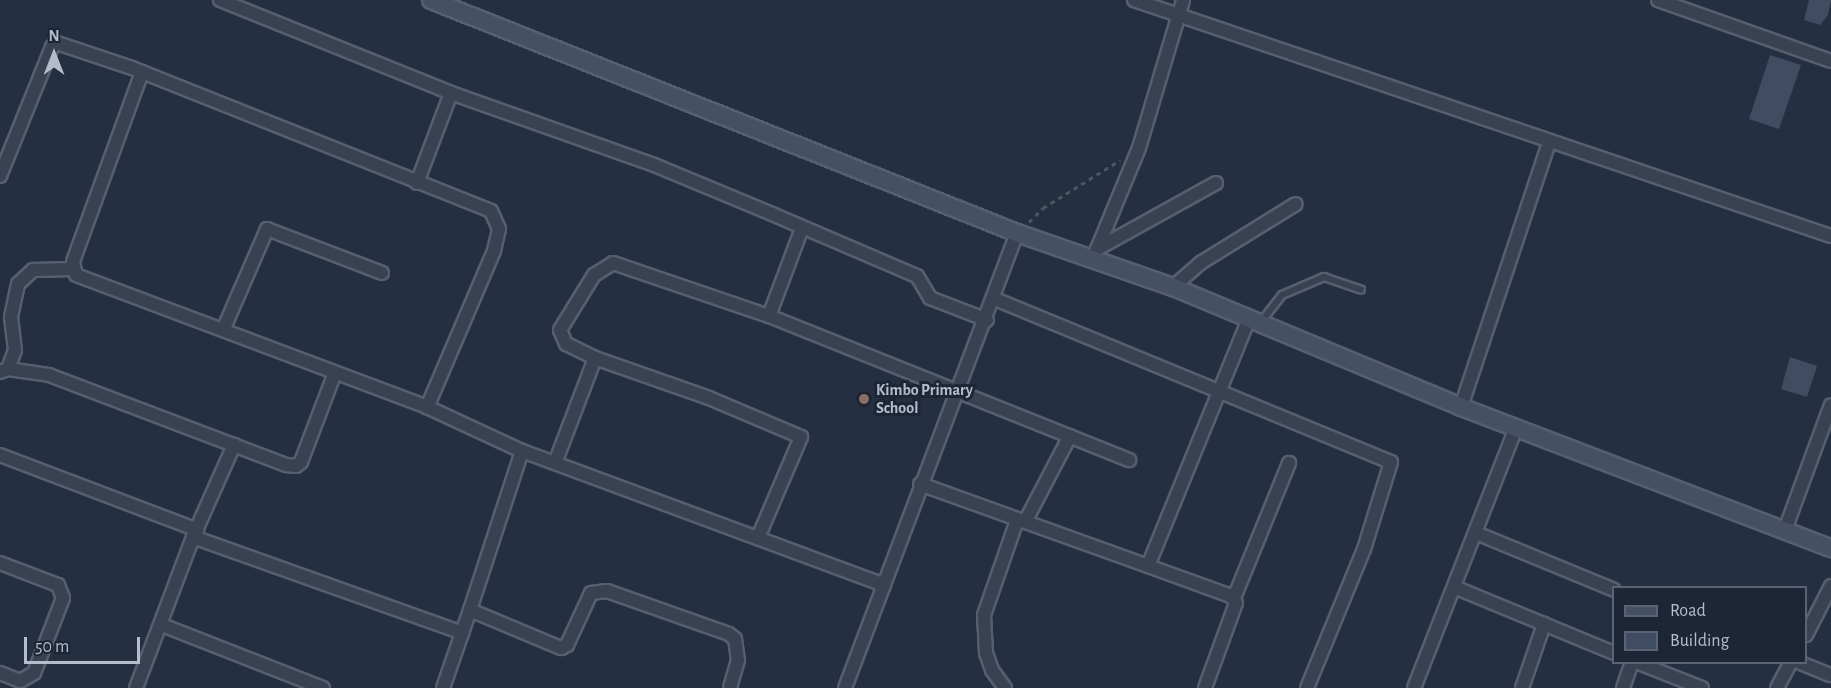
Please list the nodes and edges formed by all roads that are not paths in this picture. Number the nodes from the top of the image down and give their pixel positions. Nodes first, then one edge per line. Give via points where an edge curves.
1 (220, 0) edge
2 (431, 0) edge
3 (1134, 0) edge
4 (1183, 0) edge
5 (1658, 0) edge
6 (1178, 16) junction
7 (1831, 61) edge
8 (142, 72) junction
9 (451, 93) junction
10 (1549, 142) junction
11 (0, 176) edge
12 (417, 183) junction
13 (1216, 183) dead end
14 (1296, 204) dead end
15 (802, 228) junction
16 (1017, 233) junction
17 (1831, 236) edge
18 (1095, 254) junction
19 (73, 269) junction
20 (382, 273) dead end
21 (1173, 288) junction
22 (1361, 290) dead end
23 (995, 299) junction
24 (769, 316) junction
25 (987, 320) junction
26 (1254, 323) junction
27 (224, 328) junction
28 (595, 358) junction
29 (4, 371) edge
30 (334, 375) junction
31 (959, 390) junction
32 (1220, 390) junction
33 (1831, 405) edge
34 (427, 407) junction
35 (1461, 407) junction
36 (1516, 428) junction
37 (1070, 436) junction
38 (234, 445) junction
39 (522, 451) junction
40 (0, 456) edge
41 (1129, 460) dead end
42 (555, 463) junction
43 (1289, 463) dead end
44 (920, 484) junction
45 (1021, 521) junction
46 (1785, 530) junction
47 (195, 533) junction
48 (1476, 533) junction
49 (758, 538) junction
50 (1831, 548) edge
51 (0, 562) edge
52 (1148, 566) junction
53 (884, 585) junction
54 (1831, 586) edge
55 (1454, 587) junction
56 (1612, 589) edge
57 (1234, 598) junction
58 (470, 610) junction
59 (1544, 624) junction
60 (162, 625) junction
61 (462, 633) junction
62 (1807, 633) edge
63 (1612, 652) edge
64 (1634, 664) edge
65 (1637, 664) edge
66 (1790, 664) edge
67 (1801, 664) edge
68 (0, 673) edge
69 (1831, 675) edge
70 (136, 688) edge
71 (323, 688) edge
72 (444, 688) edge
73 (730, 688) edge
74 (845, 688) edge
75 (1005, 688) edge
76 (1205, 688) edge
77 (1307, 688) edge
78 (1414, 688) edge
79 (1522, 688) edge
80 (1623, 688) edge
81 (1702, 688) edge
82 (1777, 688) edge

1 - 9 street
2 - 16 street
3 - 6 street
4 - 6 street
5 - 7 street
6 - 10 street
6 - 18 street via 1139,148
8 - 11 street via 64,44 51,47
8 - 12 street
8 - 19 street
9 - 12 street
9 - 15 street via 652,164
10 - 17 street
10 - 35 street
12 - 34 street via 491,211 499,229 494,251
13 - 18 street
14 - 21 street via 1202,262
15 - 24 street
15 - 25 street via 917,276 930,298
16 - 18 street
16 - 23 street
18 - 21 street
19 - 27 street via 76,274
19 - 29 street via 33,270 18,284 11,317 15,350
20 - 27 street via 267,230
21 - 26 street
22 - 26 lane via 1324,277 1282,295
23 - 25 street
23 - 32 street
24 - 28 street via 613,262 594,275 560,330 566,344
24 - 31 street
25 - 31 street
26 - 32 street
26 - 35 street
27 - 30 street
28 - 42 street
28 - 49 street via 709,398 801,437
29 - 38 street via 49,375
30 - 34 street
30 - 38 street via 302,462 286,465
31 - 37 street
31 - 44 street
32 - 52 street
32 - 77 street via 1391,462 1364,549
33 - 46 street
34 - 39 street
35 - 36 street
36 - 46 street
36 - 48 street
37 - 41 street
37 - 45 street
38 - 47 street
39 - 42 street
39 - 58 street
40 - 47 street
42 - 49 street
43 - 57 street
44 - 45 street
44 - 53 street
45 - 52 street
45 - 75 street via 984,615 986,653
46 - 50 street
47 - 60 street
47 - 61 street
48 - 55 street
48 - 56 street
49 - 53 street
51 - 68 street via 58,585 63,598 34,674 20,681
52 - 57 street
53 - 74 street
54 - 62 street
55 - 59 street
55 - 78 street
57 - 76 street via 1236,603
58 - 61 street
58 - 73 street via 561,648 567,645 591,592 607,591 729,634 735,639 738,660
59 - 63 street
59 - 79 street
60 - 70 street
60 - 71 street
61 - 72 street
64 - 80 street
65 - 81 street
66 - 82 street
67 - 69 street

